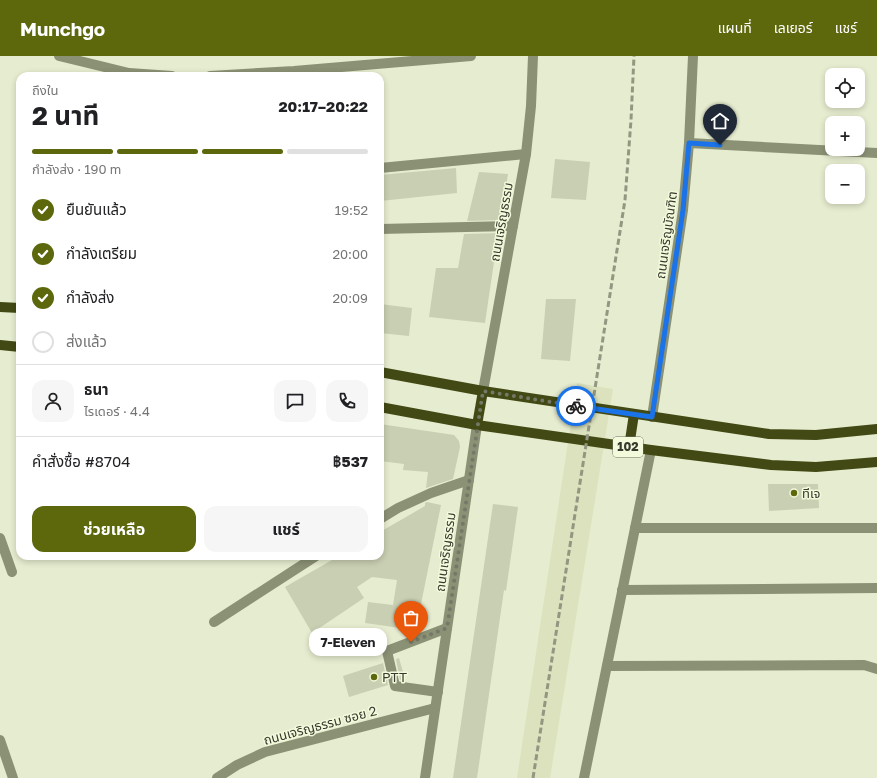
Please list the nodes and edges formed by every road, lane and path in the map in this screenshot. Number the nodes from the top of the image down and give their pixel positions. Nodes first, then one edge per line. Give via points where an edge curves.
1 (59, 56) edge
2 (470, 56) edge
3 (533, 56) edge
4 (693, 56) edge
5 (125, 72) edge
6 (277, 72) edge
7 (689, 143) junction
8 (877, 153) edge
9 (526, 154) junction
10 (384, 168) edge
11 (513, 226) junction
12 (384, 228) edge
13 (0, 307) edge
14 (16, 308) edge
15 (0, 345) edge
16 (16, 347) edge
17 (384, 373) edge
18 (483, 391) junction
19 (384, 408) edge
20 (634, 414) junction
21 (652, 417) junction
22 (477, 425) junction
23 (877, 429) edge
24 (629, 447) junction
25 (651, 450) junction
26 (877, 462) edge
27 (469, 480) junction
28 (384, 517) edge
29 (635, 528) junction
30 (877, 528) edge
31 (0, 538) edge
32 (310, 560) edge
33 (12, 572) dead end
34 (877, 588) edge
35 (622, 590) junction
36 (214, 622) dead end
37 (447, 628) junction
38 (606, 666) junction
39 (877, 669) edge
40 (438, 692) junction
41 (435, 708) junction
42 (0, 740) edge
43 (13, 778) edge
44 (217, 778) edge
45 (425, 778) edge
46 (584, 778) edge

1 - 5 street
2 - 6 street
3 - 9 street, ถนนเจริญธรรม via 532,106
4 - 7 street, ถนนเจริญบัณฑิต
7 - 8 street
7 - 21 street, ถนนเจริญบัณฑิต via 683,210
9 - 10 street
9 - 11 street, ถนนเจริญธรรม
11 - 12 street
11 - 18 street, ถนนเจริญธรรม
13 - 14 main road
15 - 16 main road
17 - 18 main road
18 - 20 main road
18 - 22 main road
19 - 22 main road, 102
20 - 21 main road
20 - 24 main road
21 - 23 main road via 769,434 816,435
22 - 24 main road, 102
22 - 27 street, ถนนเจริญธรรม
24 - 25 main road, 102
25 - 26 main road, 102 via 771,466 816,467
25 - 29 street
27 - 28 street via 431,492
27 - 37 street, ถนนเจริญธรรม
29 - 30 street
29 - 35 street
31 - 33 street
32 - 36 street
34 - 35 street
35 - 38 street
37 - 40 street, ถนนเจริญธรรม
37 - 40 street via 387,651 395,686
38 - 39 street via 864,666
38 - 46 street
40 - 41 street, ถนนเจริญธรรม
41 - 44 street, ถนนเจริญธรรม ซอย 2 via 265,752
41 - 45 street, ถนนเจริญธรรม
42 - 43 street

